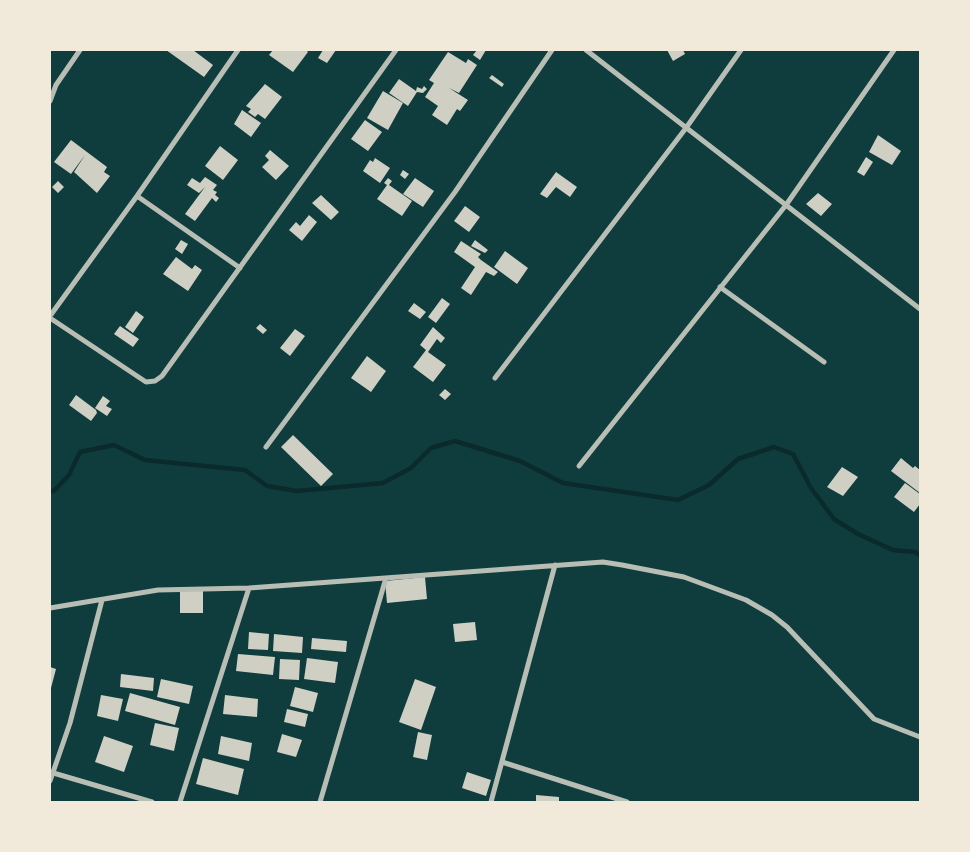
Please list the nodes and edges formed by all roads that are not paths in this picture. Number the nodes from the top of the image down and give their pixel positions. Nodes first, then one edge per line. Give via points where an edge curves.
1 (80, 50) edge
2 (238, 50) edge
3 (396, 50) edge
4 (552, 50) edge
5 (586, 50) edge
6 (740, 50) edge
7 (894, 50) edge
8 (50, 101) edge
9 (686, 128) junction
10 (137, 196) junction
11 (786, 205) junction
12 (240, 268) junction
13 (720, 287) junction
14 (920, 309) edge
15 (50, 317) edge
16 (824, 362) dead end
17 (495, 378) dead end
18 (266, 447) dead end
19 (579, 466) dead end
20 (555, 566) junction
21 (386, 578) junction
22 (249, 588) junction
23 (102, 600) junction
24 (50, 608) edge
25 (920, 737) edge
26 (502, 762) junction
27 (51, 773) edge
28 (50, 781) edge
29 (152, 802) edge
30 (180, 802) edge
31 (320, 802) edge
32 (491, 802) edge
33 (627, 802) edge

1 - 8 street
2 - 10 street
3 - 12 street
4 - 18 street via 455,192
5 - 9 street
6 - 9 street
7 - 11 street
9 - 11 street
9 - 17 street
10 - 12 street
10 - 15 street
11 - 13 street
11 - 14 street
12 - 15 street via 162,376 155,381 146,382
13 - 16 street
13 - 19 street
20 - 21 street
20 - 25 street via 603,562 622,565 684,577 746,600 787,627 874,719
20 - 26 street
21 - 22 street
21 - 31 street
22 - 23 street via 158,590
22 - 30 street
23 - 24 street
23 - 27 street via 70,723
26 - 32 street
26 - 33 street
27 - 28 street
27 - 29 street

